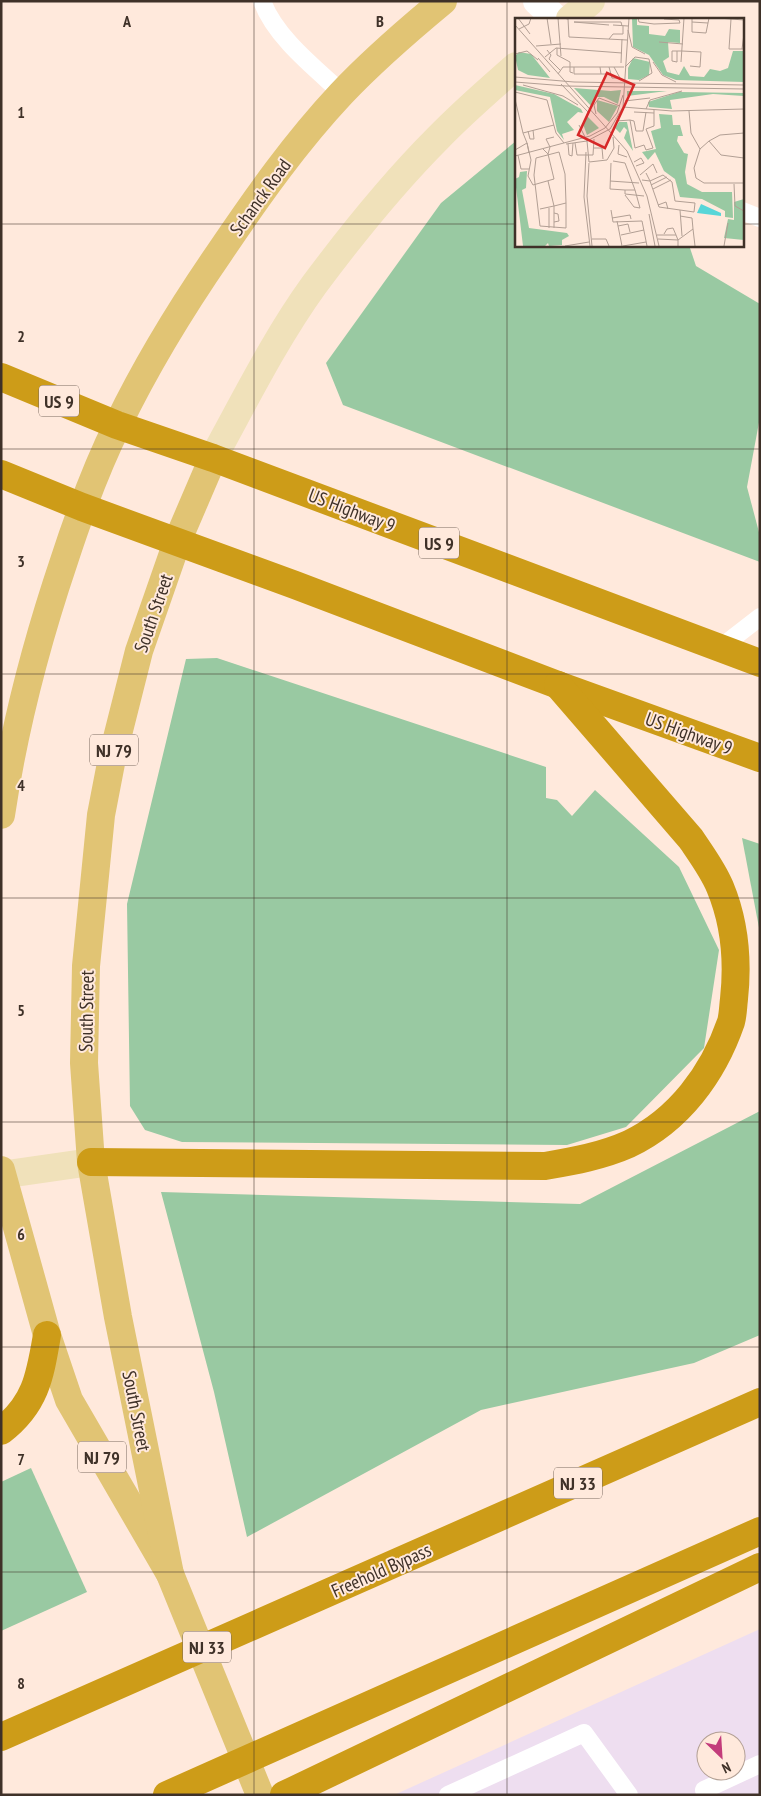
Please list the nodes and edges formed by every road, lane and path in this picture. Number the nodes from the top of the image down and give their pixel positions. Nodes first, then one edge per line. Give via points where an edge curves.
1 (262, 1) edge
2 (444, 1) edge
3 (537, 1) edge
4 (554, 1) edge
5 (592, 1) edge
6 (555, 18) edge
7 (560, 18) edge
8 (571, 18) edge
9 (515, 67) edge
10 (342, 93) junction
11 (744, 212) edge
12 (760, 218) edge
13 (1, 378) edge
14 (117, 425) junction
15 (213, 458) junction
16 (1, 474) edge
17 (82, 507) junction
18 (178, 542) junction
19 (760, 617) edge
20 (720, 648) junction
21 (760, 663) edge
22 (558, 685) junction
23 (6, 756) edge
24 (760, 758) edge
25 (1, 815) edge
26 (91, 1162) junction
27 (2, 1173) edge
28 (47, 1335) junction
29 (760, 1402) edge
30 (1, 1431) edge
31 (760, 1531) edge
32 (760, 1567) edge
33 (170, 1574) junction
34 (10, 1734) edge
35 (760, 1764) edge
36 (703, 1793) edge
37 (168, 1795) edge
38 (260, 1795) edge
39 (284, 1795) edge
40 (448, 1795) edge
41 (629, 1795) edge

1 - 10 lane via 290,43
2 - 10 main road, Schanck Road via 396,40
3 - 6 street
4 - 7 street
5 - 8 street
9 - 15 street via 427,149 363,222 274,348
10 - 14 main road, Schanck Road via 253,203 191,294
11 - 12 lane
13 - 14 highway, US Highway 9 / US 9
14 - 15 highway, US Highway 9 / US 9
14 - 17 main road
15 - 18 main road, South Street / NJ 79
15 - 20 highway, US Highway 9 / US 9
16 - 17 highway, US Highway 9
17 - 18 highway, US Highway 9
17 - 23 main road via 42,626
18 - 22 highway, US Highway 9
18 - 26 main road, South Street / NJ 79 via 138,651 101,815 86,966 84,1063
19 - 20 lane
20 - 21 highway, US Highway 9 / US 9
22 - 24 highway, US Highway 9
22 - 26 highway via 690,839 720,888 733,932 736,972 732,1020 711,1069 687,1101 659,1126 630,1144 590,1158 545,1166
23 - 25 main road
26 - 27 street
26 - 33 main road, South Street / NJ 79 via 118,1318
27 - 28 main road, South Street / NJ 79
28 - 30 highway via 39,1378 27,1403 14,1421
28 - 33 main road, South Street / NJ 79 via 69,1400
29 - 34 highway, Freehold Bypass / NJ 33
31 - 37 highway
32 - 39 highway
33 - 38 main road, South Street / NJ 79
35 - 36 lane
40 - 41 lane via 584,1733

